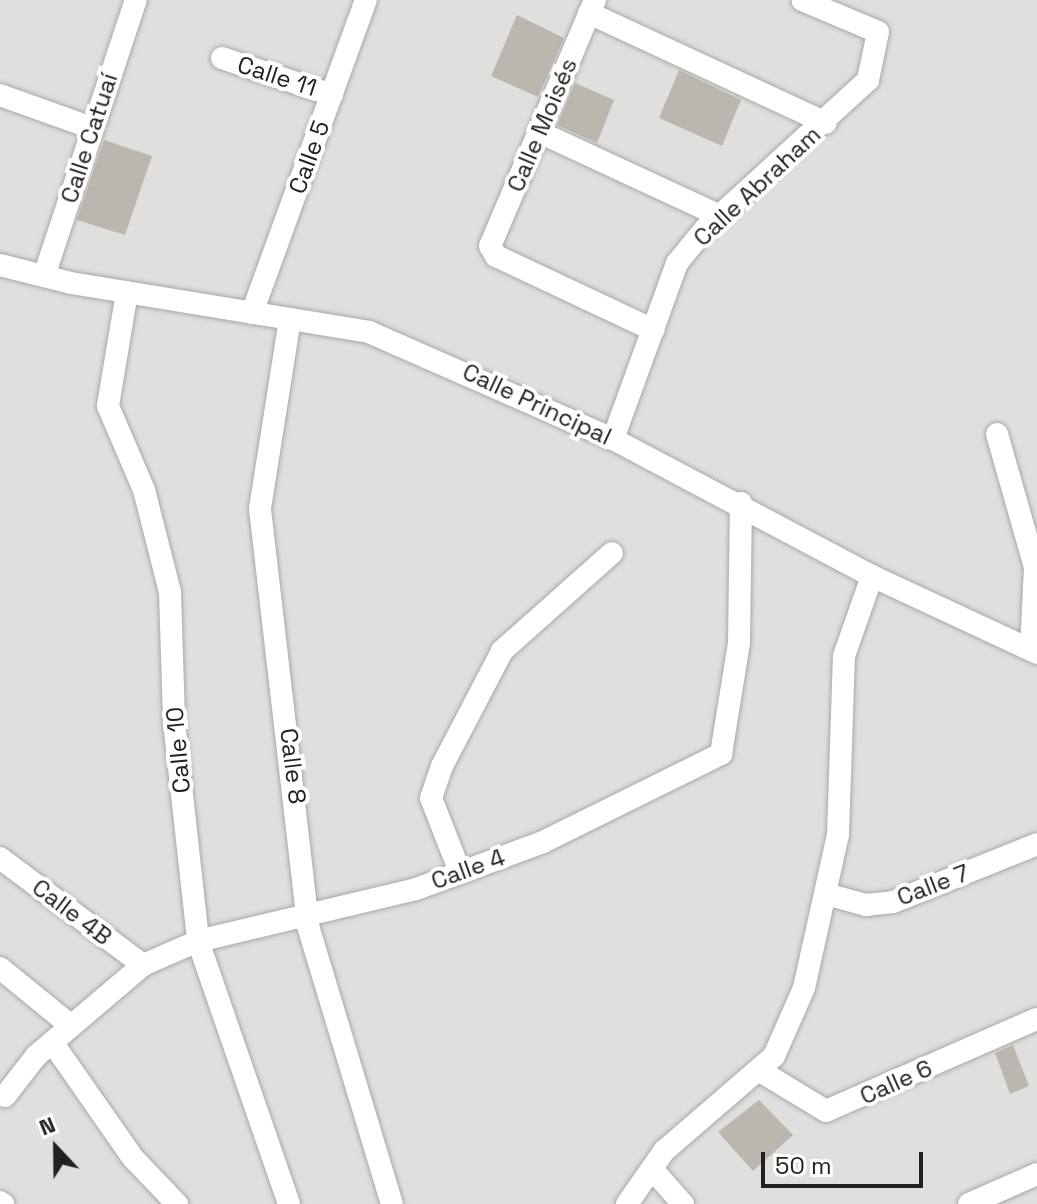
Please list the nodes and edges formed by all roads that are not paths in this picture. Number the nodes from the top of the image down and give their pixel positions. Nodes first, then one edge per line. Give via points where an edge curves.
1 (136, 0) edge
2 (366, 0) edge
3 (802, 0) edge
4 (592, 6) edge
5 (222, 58) dead end
6 (0, 95) edge
7 (332, 95) junction
8 (826, 123) junction
9 (92, 128) junction
10 (539, 132) junction
11 (720, 216) junction
12 (0, 265) edge
13 (44, 276) junction
14 (127, 292) junction
15 (252, 313) junction
16 (290, 319) junction
17 (653, 330) junction
18 (997, 434) dead end
19 (613, 439) junction
20 (741, 503) junction
21 (612, 553) dead end
22 (872, 576) junction
23 (1034, 652) edge
24 (1037, 844) edge
25 (0, 858) edge
26 (460, 872) junction
27 (826, 894) junction
28 (308, 916) junction
29 (198, 941) junction
30 (143, 965) junction
31 (0, 968) edge
32 (1037, 1019) edge
33 (70, 1025) junction
34 (52, 1042) junction
35 (760, 1071) junction
36 (5, 1096) dead end
37 (652, 1169) junction
38 (1037, 1174) edge
39 (177, 1204) edge
40 (289, 1204) edge
41 (392, 1204) edge
42 (627, 1204) edge
43 (683, 1204) edge
44 (969, 1204) edge

1 - 9 street, Calle Catuaí
2 - 7 street, Calle 5
3 - 8 street, Calle Abraham via 878,32 868,80
4 - 8 street
4 - 10 street, Calle Moisés
5 - 7 street, Calle 11
6 - 9 street
7 - 15 street, Calle 5
8 - 11 street, Calle Abraham
9 - 13 street, Calle Catuaí
10 - 11 street
10 - 17 street, Calle Moisés via 491,251
11 - 17 street, Calle Abraham via 677,263
12 - 13 street, Calle Principal
13 - 14 street, Calle Principal
14 - 15 street, Calle Principal
14 - 29 street, Calle 10 via 108,406 144,490 170,592 174,722
15 - 16 street, Calle Principal
16 - 19 street, Calle Principal via 369,332
16 - 28 street, Calle 8 via 260,509
17 - 19 street, Calle Abraham
18 - 23 street via 1035,567
19 - 20 street, Calle Principal
20 - 22 street, Calle Principal
20 - 26 street, Calle 4 via 739,643 721,754 543,842
21 - 26 street via 502,651 442,766 431,798
22 - 23 street, Calle Principal
22 - 27 street via 844,656 838,835
24 - 27 street, Calle 7 via 893,902 866,905
25 - 30 street, Calle 4B
26 - 28 street, Calle 4
27 - 35 street via 804,988 774,1056
28 - 29 street, Calle 4
28 - 41 street, Calle 8
29 - 30 street, Calle 4
29 - 40 street, Calle 10
30 - 33 street, Calle 4
31 - 33 street
32 - 35 street, Calle 6 via 826,1111
33 - 34 street, Calle 4
34 - 36 street, Calle 4
34 - 39 street via 133,1158
35 - 37 street via 664,1151
37 - 42 street
37 - 43 street
38 - 44 street

